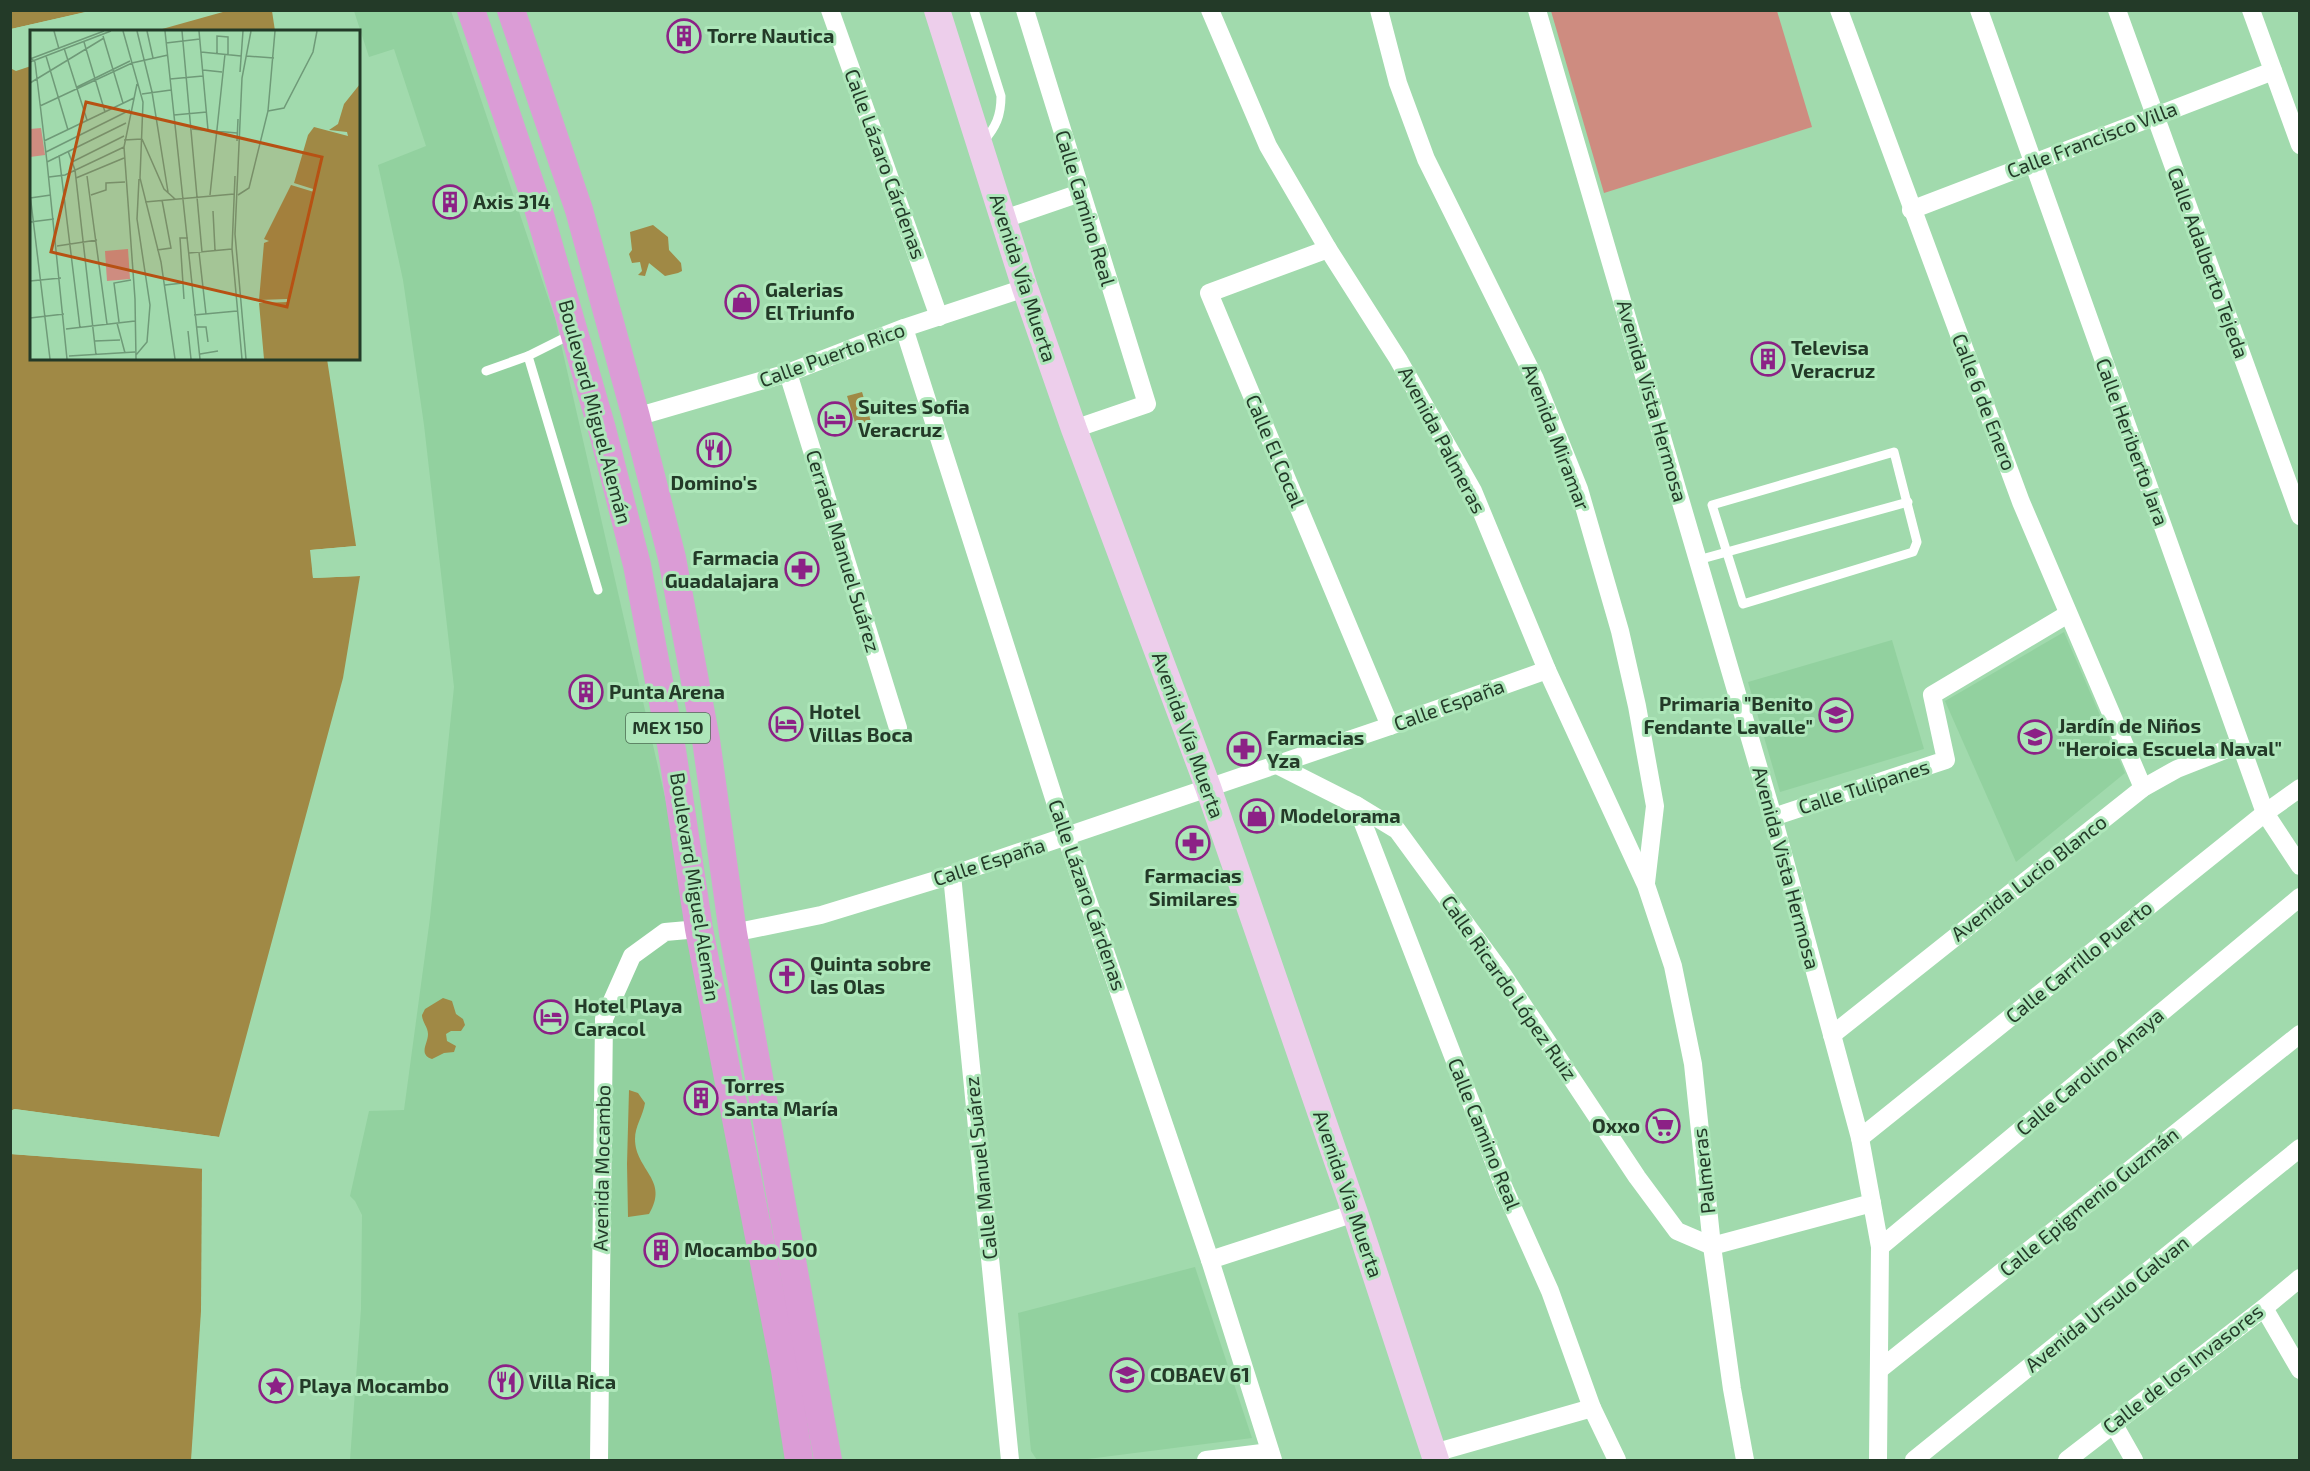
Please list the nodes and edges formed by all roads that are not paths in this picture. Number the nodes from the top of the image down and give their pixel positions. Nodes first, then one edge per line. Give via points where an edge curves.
1 (471, 10) edge
2 (510, 10) edge
3 (831, 10) edge
4 (937, 10) edge
5 (974, 10) edge
6 (1025, 10) edge
7 (1210, 10) edge
8 (1379, 10) edge
9 (1537, 10) edge
10 (1839, 10) edge
11 (1979, 10) edge
12 (2117, 10) edge
13 (2251, 10) edge
14 (2273, 71) junction
15 (2155, 116) junction
16 (2300, 145) edge
17 (980, 146) junction
18 (2033, 162) junction
19 (1080, 193) junction
20 (1911, 210) junction
21 (1004, 219) junction
22 (1328, 249) junction
23 (1025, 288) junction
24 (939, 317) junction
25 (904, 328) junction
26 (574, 333) junction
27 (528, 356) junction
28 (486, 371) dead end
29 (788, 373) junction
30 (636, 417) junction
31 (1074, 429) junction
32 (1908, 502) junction
33 (2300, 516) edge
34 (1725, 552) junction
35 (1698, 560) junction
36 (598, 590) dead end
37 (2068, 614) junction
38 (1547, 670) junction
39 (1390, 726) junction
40 (898, 728) dead end
41 (2240, 744) junction
42 (1275, 764) junction
43 (1208, 787) junction
44 (2143, 788) junction
45 (2300, 788) edge
46 (1356, 805) junction
47 (2265, 813) junction
48 (1773, 817) junction
49 (1066, 836) junction
50 (2300, 866) edge
51 (952, 875) junction
52 (1646, 885) junction
53 (2300, 897) edge
54 (699, 929) junction
55 (733, 933) junction
56 (2300, 1034) edge
57 (1832, 1035) junction
58 (1860, 1138) junction
59 (2300, 1148) edge
60 (1872, 1203) junction
61 (1355, 1213) junction
62 (1712, 1246) junction
63 (1880, 1247) junction
64 (1210, 1260) junction
65 (2300, 1278) edge
66 (2264, 1308) junction
67 (1879, 1370) junction
68 (2300, 1370) edge
69 (1592, 1408) junction
70 (2113, 1423) junction
71 (1271, 1456) edge
72 (1435, 1456) edge
73 (599, 1461) edge
74 (799, 1461) edge
75 (828, 1461) edge
76 (1010, 1461) edge
77 (1206, 1461) edge
78 (1617, 1461) edge
79 (1745, 1461) edge
80 (1878, 1461) edge
81 (1914, 1461) edge
82 (2067, 1461) edge
83 (2134, 1461) edge

1 - 26 main road, Boulevard Miguel Alemán / MEX 150 via 536,201
2 - 30 main road, Boulevard Miguel Alemán / MEX 150 via 579,210
3 - 24 street, Calle Lázaro Cárdenas
4 - 17 street, Avenida Vía Muerta
5 - 17 lane via 1001,96 998,124
6 - 19 street, Calle Camino Real
7 - 22 street, Avenida Palmeras via 1268,146
8 - 52 street, Avenida Miramar via 1398,83 1426,159 1535,379 1579,489 1620,631 1655,806
9 - 35 street, Avenida Vista Hermosa
10 - 20 street, Calle 6 de Enero
11 - 18 street, Calle Heriberto Jara
12 - 15 street, Calle Adalberto Tejeda
13 - 14 street
14 - 15 street, Calle Francisco Villa
14 - 16 street
15 - 18 street, Calle Francisco Villa
15 - 33 street, Calle Adalberto Tejeda
17 - 21 street, Avenida Vía Muerta
18 - 20 street, Calle Francisco Villa
18 - 41 street, Calle Heriberto Jara
19 - 21 street
19 - 31 street, Calle Camino Real via 1147,404
20 - 37 street, Calle 6 de Enero via 2021,502
21 - 23 street, Avenida Vía Muerta
22 - 38 street, Avenida Palmeras via 1398,359 1473,491
22 - 39 street, Calle El Cocal via 1209,293
23 - 24 street, Calle Puerto Rico
23 - 31 street, Avenida Vía Muerta
24 - 25 street, Calle Puerto Rico
25 - 29 street, Calle Puerto Rico
25 - 49 street, Calle Lázaro Cárdenas
26 - 27 lane
26 - 54 main road, Boulevard Miguel Alemán / MEX 150 via 637,565 672,750
27 - 28 lane
27 - 36 lane
29 - 30 street, Calle Puerto Rico
29 - 40 street, Cerrada Manuel Suárez
30 - 55 main road, Boulevard Miguel Alemán / MEX 150 via 672,558 704,729
31 - 43 street, Avenida Vía Muerta
32 - 34 lane
32 - 34 lane via 1917,542 1913,552 1743,604
32 - 34 lane via 1894,452 1712,505
34 - 35 lane
35 - 48 street, Avenida Vista Hermosa
37 - 44 street, Calle 6 de Enero
37 - 48 street, Calle Tulipanes via 1932,695 1946,760
38 - 39 street, Calle España
38 - 52 street, Avenida Palmeras
39 - 42 street, Calle España
41 - 44 street, Avenida Lucio Blanco via 2177,769
41 - 47 street, Calle Heriberto Jara
42 - 43 street, Calle España
42 - 46 street, Calle Ricardo López Ruiz
43 - 49 street, Calle España
43 - 61 street, Avenida Vía Muerta
44 - 57 street, Avenida Lucio Blanco
45 - 47 street, Calle Carrillo Puerto
46 - 62 street, Calle Ricardo López Ruiz via 1397,830 1501,972 1677,1231
46 - 69 street, Calle Camino Real via 1504,1188 1550,1291
47 - 50 street, Calle Heriberto Jara
47 - 58 street, Calle Carrillo Puerto
48 - 57 street, Avenida Vista Hermosa
49 - 51 street, Calle España
49 - 64 street, Calle Lázaro Cárdenas
51 - 55 street, Calle España via 821,915
51 - 76 street, Calle Manuel Suárez
52 - 62 street, Palmeras via 1673,966 1693,1064
53 - 63 street, Calle Carolino Anaya
54 - 73 street, Avenida Mocambo via 665,932 632,956 604,1020
54 - 74 main road, Boulevard Miguel Alemán / MEX 150 via 785,1370
55 - 75 main road, Boulevard Miguel Alemán / MEX 150
56 - 67 street, Calle Epigmenio Guzmán
57 - 58 street, Avenida Vista Hermosa
58 - 60 street, Avenida Vista Hermosa
59 - 81 street, Avenida Ursulo Galvan
60 - 62 street
60 - 63 street, Avenida Vista Hermosa
61 - 64 street
61 - 72 street, Avenida Vía Muerta
62 - 79 street, Palmeras
63 - 67 street, Avenida Vista Hermosa
64 - 71 street, Calle Lázaro Cárdenas
65 - 66 street, Calle de los Invasores
66 - 68 street
66 - 70 street, Calle de los Invasores
67 - 80 street, Avenida Vista Hermosa
69 - 72 street
69 - 78 street, Calle Camino Real
70 - 82 street, Calle de los Invasores
70 - 83 street
71 - 77 street

